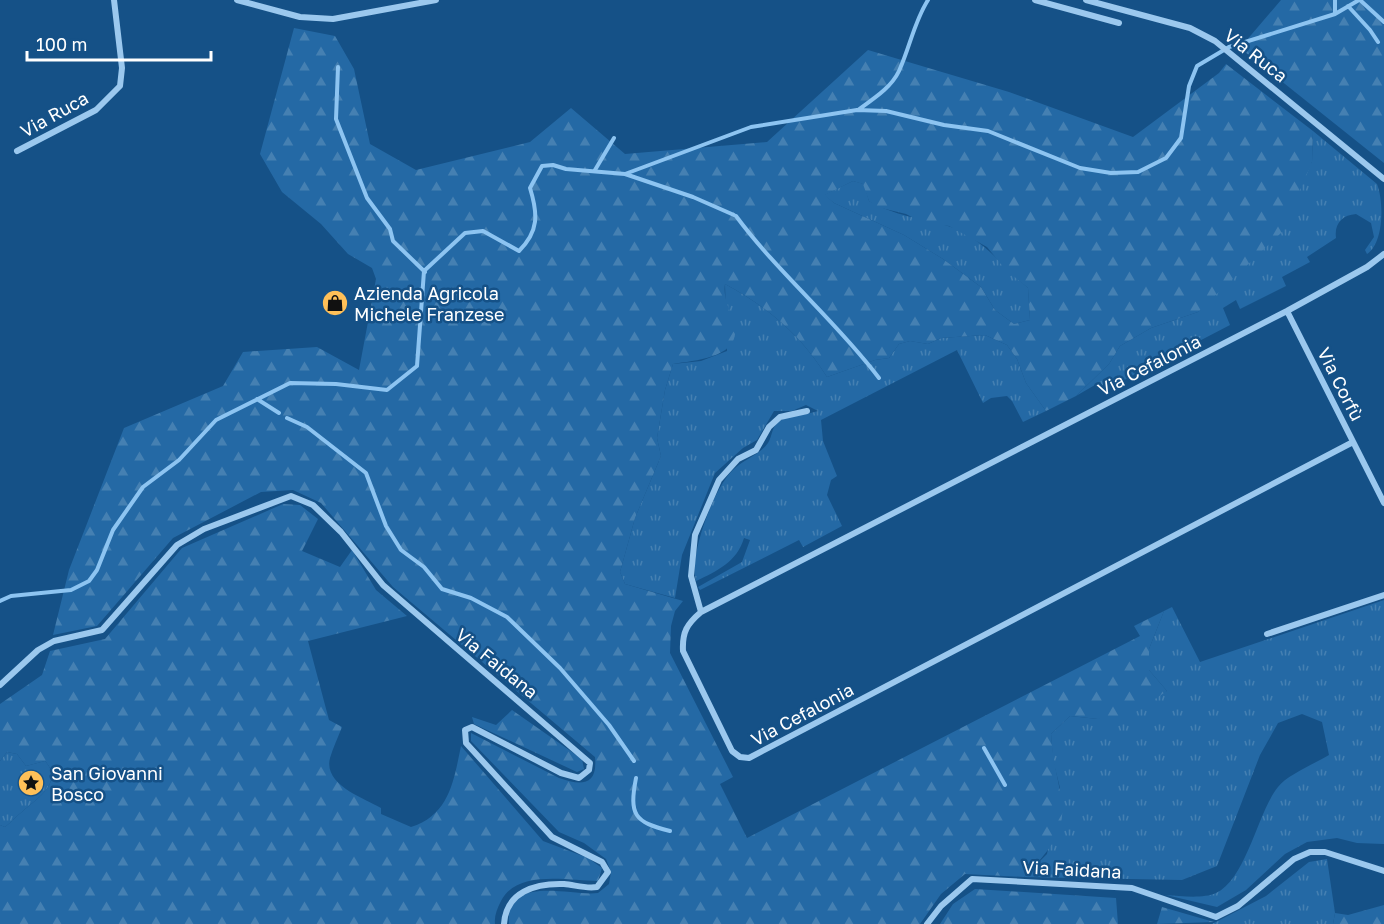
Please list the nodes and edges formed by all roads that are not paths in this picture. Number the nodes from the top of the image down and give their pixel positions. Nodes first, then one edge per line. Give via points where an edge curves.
1 (114, 0) edge
2 (237, 0) edge
3 (436, 0) edge
4 (1035, 0) edge
5 (1086, 0) edge
6 (1119, 23) dead end
7 (16, 151) dead end
8 (1384, 179) edge
9 (1384, 254) edge
10 (1287, 311) junction
11 (807, 411) dead end
12 (1353, 442) junction
13 (1384, 503) edge
14 (1384, 595) edge
15 (701, 612) junction
16 (1267, 634) dead end
17 (0, 685) edge
18 (1384, 871) edge
19 (504, 924) edge
20 (927, 924) edge

1 - 7 street, Via Ruca via 122,68 120,86 96,110
2 - 3 street via 300,17 333,19
4 - 6 street
5 - 8 street, Via Ruca via 1190,28 1215,41
9 - 10 street
10 - 12 street, Via Corfù
10 - 15 street, Via Cefalonia
11 - 15 street via 780,417 769,427 756,450 738,459 720,480 695,535 691,576
12 - 13 street, Via Corfù
12 - 15 street, Via Cefalonia via 749,758 732,751 683,651 682,636
14 - 16 street
17 - 19 street, Via Faidana via 38,650 54,641 102,630 162,559 204,529 291,496 313,506 341,532 383,585 590,762 590,770 579,778 561,773 472,727 465,730 466,743 552,837 602,862 608,872 597,887 562,884 525,889 510,902
18 - 20 street, Via Faidana via 1325,852 1310,852 1294,859 1238,906 1216,917 1132,888 972,879

